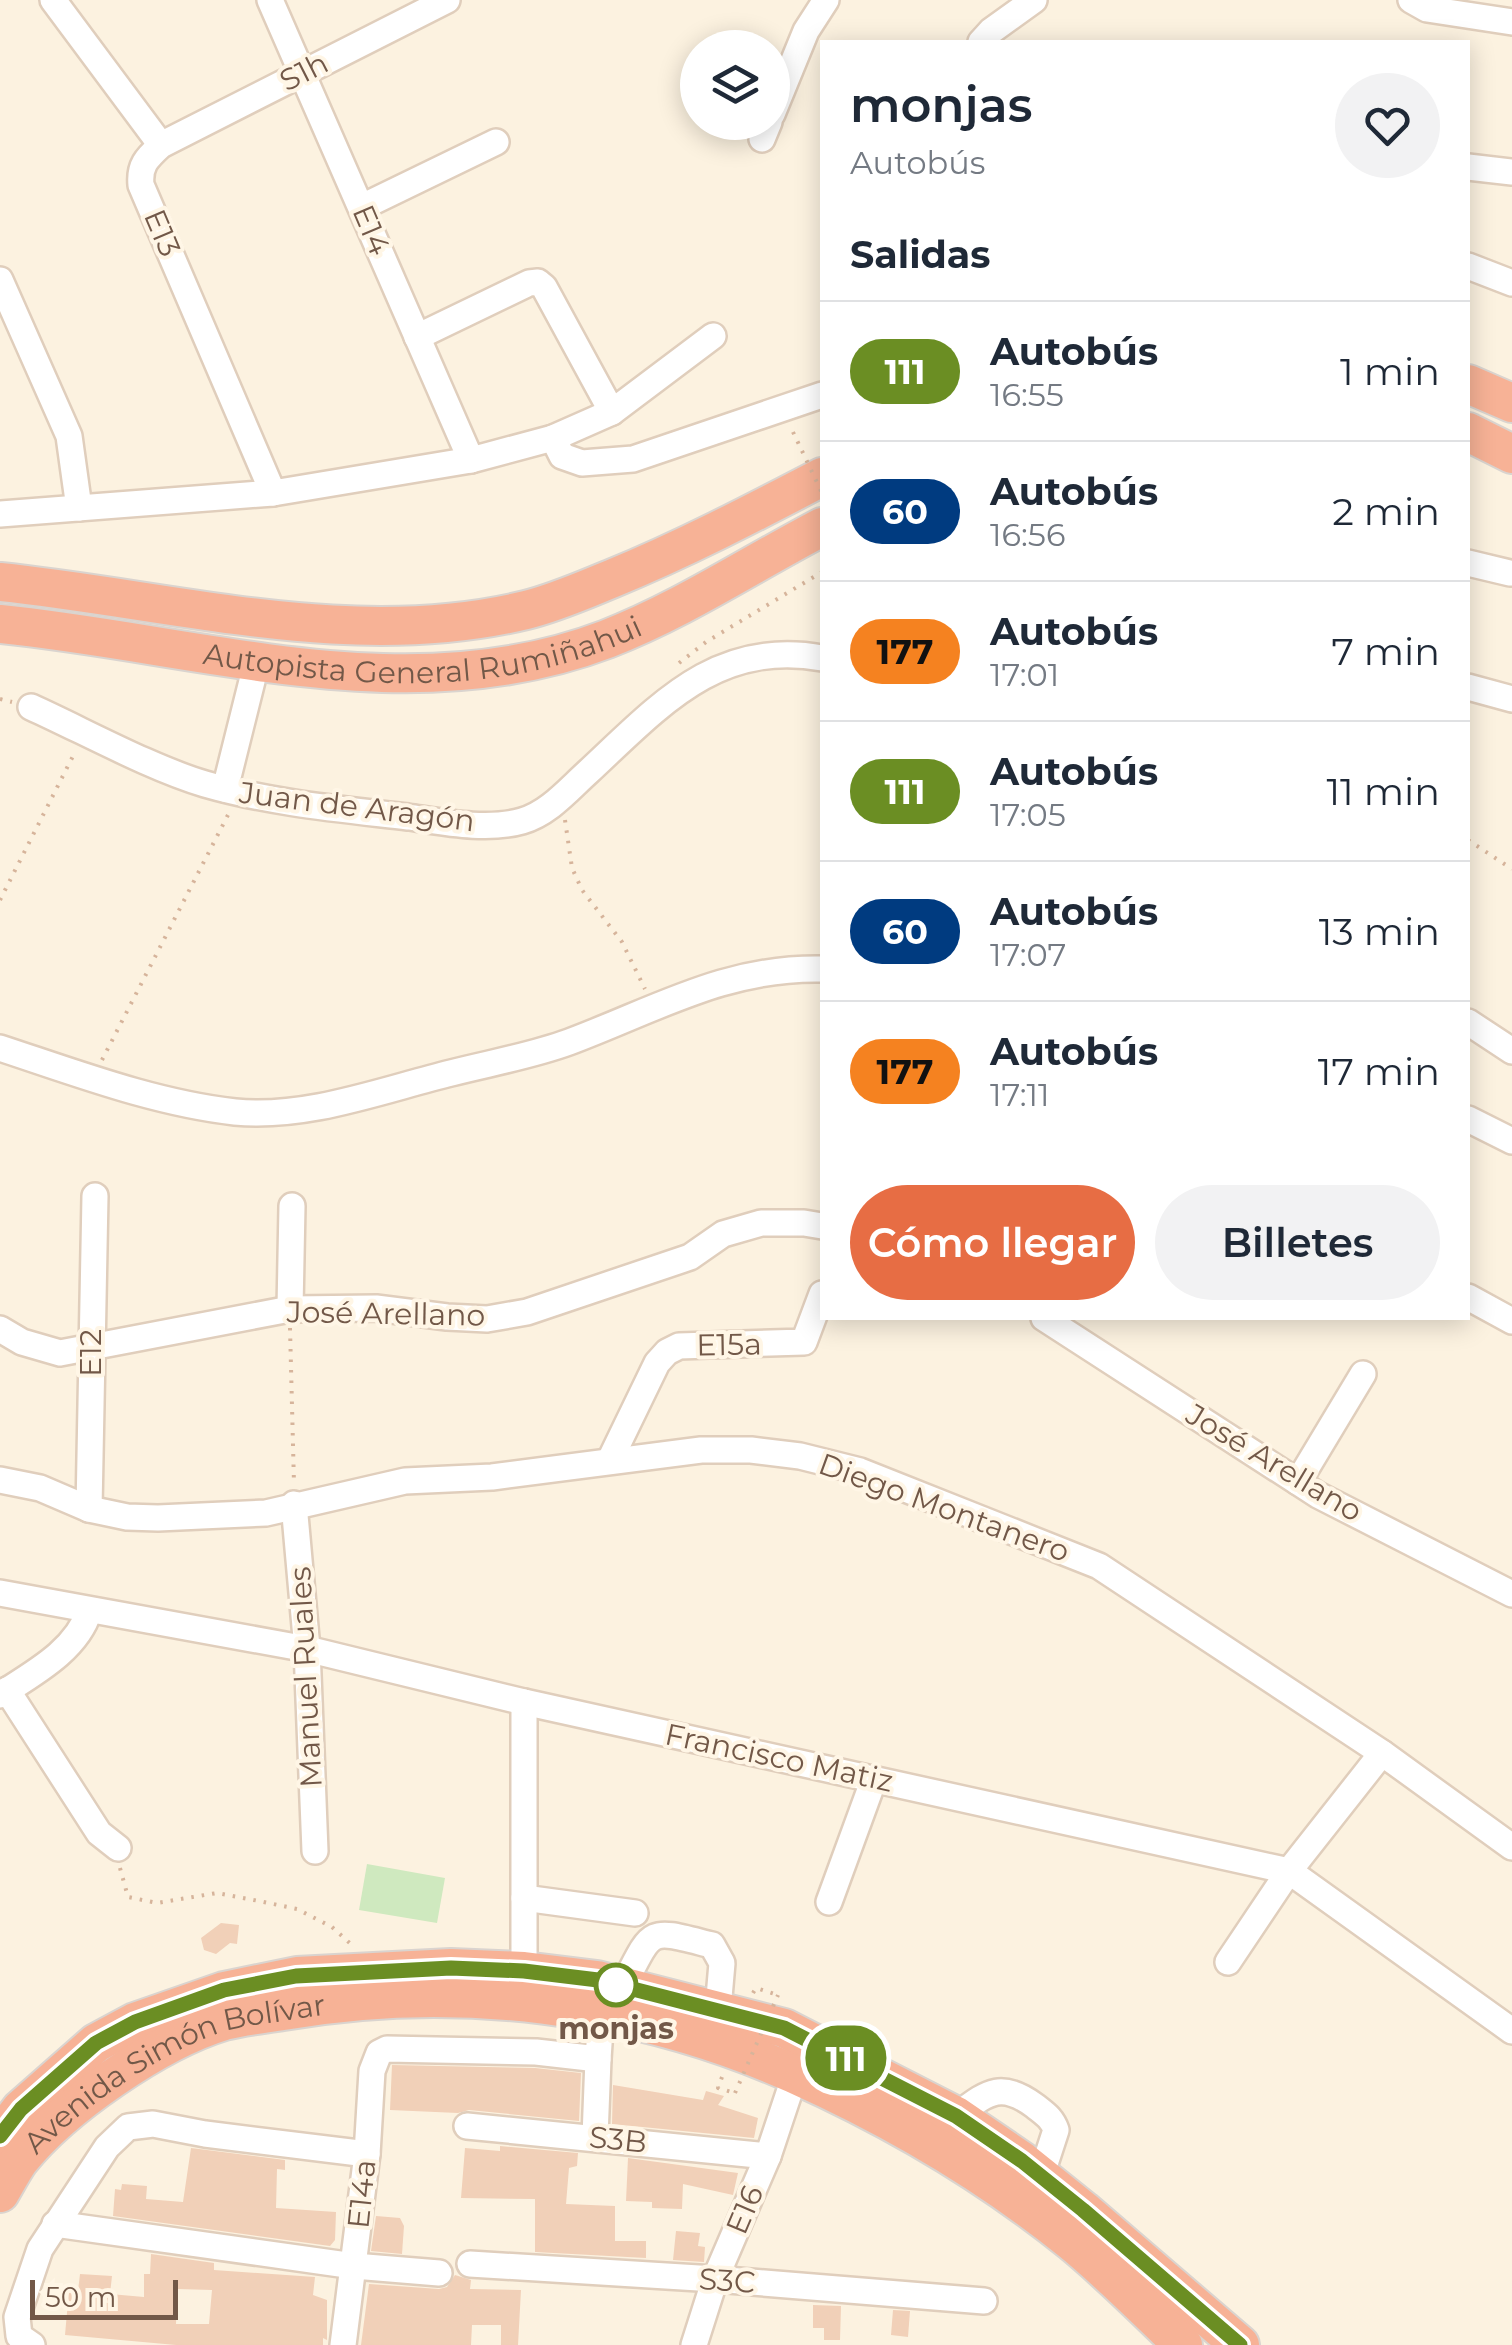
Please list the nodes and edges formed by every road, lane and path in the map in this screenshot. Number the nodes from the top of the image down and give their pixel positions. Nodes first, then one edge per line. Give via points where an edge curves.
1 (53, 0) edge
2 (270, 0) edge
3 (446, 0) edge
4 (826, 0) edge
5 (1034, 0) edge
6 (1410, 0) edge
7 (1512, 22) edge
8 (983, 40) edge
9 (790, 71) edge
10 (300, 74) junction
11 (496, 142) dead end
12 (162, 145) junction
13 (1470, 167) edge
14 (1512, 172) edge
15 (362, 207) junction
16 (1470, 267) edge
17 (0, 280) edge
18 (1512, 283) edge
19 (713, 336) dead end
20 (417, 337) junction
21 (1470, 385) edge
22 (820, 396) edge
23 (1512, 403) edge
24 (612, 412) junction
25 (793, 432) dead end
26 (1470, 433) edge
27 (552, 438) junction
28 (1512, 454) edge
29 (471, 460) junction
30 (820, 478) edge
31 (820, 489) edge
32 (273, 493) junction
33 (78, 508) junction
34 (0, 514) edge
35 (820, 528) edge
36 (1470, 563) edge
37 (1510, 572) edge
38 (820, 573) edge
39 (0, 582) edge
40 (0, 624) edge
41 (820, 658) edge
42 (674, 670) dead end
43 (252, 681) dead end
44 (1470, 688) edge
45 (1512, 699) edge
46 (31, 707) dead end
47 (85, 732) junction
48 (232, 791) junction
49 (562, 796) junction
50 (1470, 841) edge
51 (1512, 869) edge
52 (0, 900) edge
53 (820, 970) edge
54 (655, 1009) junction
55 (1470, 1023) edge
56 (0, 1048) edge
57 (1512, 1051) edge
58 (94, 1077) junction
59 (1470, 1120) edge
60 (1512, 1142) edge
61 (95, 1196) dead end
62 (292, 1206) dead end
63 (820, 1226) edge
64 (1470, 1298) edge
65 (820, 1299) edge
66 (290, 1309) junction
67 (1047, 1320) edge
68 (1512, 1321) edge
69 (0, 1329) edge
70 (90, 1349) junction
71 (1363, 1374) dead end
72 (610, 1460) junction
73 (0, 1480) edge
74 (1298, 1482) junction
75 (294, 1504) junction
76 (89, 1509) junction
77 (0, 1593) edge
78 (1512, 1594) edge
79 (89, 1610) junction
80 (307, 1649) junction
81 (4, 1692) edge
82 (524, 1702) junction
83 (1382, 1753) junction
84 (874, 1779) junction
85 (118, 1848) joint
86 (1512, 1848) edge
87 (315, 1850) dead end
88 (1289, 1871) junction
89 (524, 1898) junction
90 (829, 1902) dead end
91 (635, 1914) dead end
92 (1228, 1962) dead end
93 (376, 1971) junction
94 (524, 1971) junction
95 (756, 1988) dead end
96 (612, 2000) junction
97 (718, 2010) junction
98 (1512, 2031) edge
99 (598, 2059) junction
100 (795, 2074) junction
101 (718, 2088) dead end
102 (956, 2116) junction
103 (467, 2126) dead end
104 (0, 2136) edge
105 (595, 2138) junction
106 (367, 2154) junction
107 (768, 2156) junction
108 (1041, 2176) junction
109 (0, 2194) edge
110 (54, 2224) junction
111 (470, 2264) dead end
112 (354, 2266) junction
113 (439, 2274) dead end
114 (715, 2279) junction
115 (984, 2301) dead end
116 (25, 2340) edge
117 (343, 2345) edge
118 (694, 2345) edge
119 (1184, 2345) edge
120 (1240, 2345) edge

1 - 12 street
2 - 10 street, E14
3 - 10 street, S1h
4 - 9 street
5 - 8 street
6 - 7 street
10 - 12 street, S1h
10 - 15 street, E14
11 - 15 street
12 - 32 street, E13 via 144,161 142,185
13 - 14 street
15 - 20 street, E14
16 - 18 street
17 - 33 street via 69,436
19 - 24 street
20 - 24 street via 538,282
20 - 29 street, E14
21 - 23 highway
22 - 27 street via 633,459 582,464 562,456
24 - 27 street
25 - 31 path, bridge
26 - 28 highway
27 - 29 street
29 - 32 street
30 - 39 highway, Autopista General Rumiñahui via 679,551 587,589 528,610 456,622 307,622
32 - 33 street
33 - 34 street
35 - 40 highway, Autopista General Rumiñahui via 607,639 483,667 381,674 302,668
36 - 37 street
38 - 42 path via 706,642
41 - 49 street, Juan de Aragón via 772,653 720,666 632,731
43 - 48 street
44 - 45 street
46 - 47 street, Juan de Aragón
47 - 48 street, Juan de Aragón
47 - 52 path
48 - 49 street, Juan de Aragón via 427,820 506,824 539,814
48 - 58 path
49 - 54 path via 572,868 622,942
50 - 51 path
53 - 54 street via 743,975
54 - 58 street via 563,1044 305,1110 236,1112
55 - 57 street
56 - 58 street
59 - 60 street
61 - 70 street, E12
62 - 66 street
63 - 66 street, José Arellano via 761,1223 723,1234 690,1257 514,1314
64 - 68 street
65 - 72 street, E15a via 804,1342 679,1346 667,1352
66 - 70 street, José Arellano
66 - 75 path
67 - 74 street, José Arellano
69 - 70 street, José Arellano via 60,1353
70 - 76 street, E12
71 - 74 street
72 - 75 street, Diego Montanero via 492,1478 405,1481
72 - 83 street, Diego Montanero via 751,1450 860,1471 1098,1566
73 - 76 street, Diego Montanero
74 - 78 street, José Arellano
75 - 76 street, Diego Montanero via 232,1517 158,1518
75 - 80 street, Manuel Ruales
77 - 79 street, Francisco Matiz
79 - 80 street, Francisco Matiz
79 - 81 street via 83,1632
80 - 82 street, Francisco Matiz
80 - 87 street, Manuel Ruales
81 - 85 street via 100,1833
82 - 84 street, Francisco Matiz
82 - 89 street
83 - 86 street, Diego Montanero
83 - 88 street
84 - 88 street, Francisco Matiz
84 - 90 street
85 - 93 path via 128,1897 156,1903 216,1892 296,1910 332,1927
88 - 92 street
88 - 98 street, Francisco Matiz
89 - 91 street
89 - 94 street
93 - 94 highway, Avenida Simón Bolívar
93 - 104 highway, Avenida Simón Bolívar via 224,1990 135,2022 96,2043
94 - 96 highway, Avenida Simón Bolívar
95 - 101 path, bridge via 778,1995 735,2093
96 - 97 highway, Avenida Simón Bolívar
96 - 97 street via 646,1943 663,1933 712,1945 722,1962
96 - 99 street
96 - 100 highway, Avenida Simón Bolívar
96 - 109 highway, Avenida Simón Bolívar via 407,1997 330,2002 225,2021 110,2080 20,2161
97 - 102 highway, Avenida Simón Bolívar via 784,2028
99 - 105 street
99 - 106 street, E14a via 387,2049 374,2060
100 - 107 street, E16
100 - 119 highway, Avenida Simón Bolívar via 926,2141 997,2189 1072,2242
102 - 108 highway, Avenida Simón Bolívar
102 - 108 street via 987,2094 1020,2095 1055,2125
103 - 105 street, S3B
105 - 107 street, S3B
106 - 110 street via 152,2124 128,2127
106 - 112 street, E14a
107 - 114 street, E16
108 - 120 highway, Avenida Simón Bolívar
110 - 112 street
110 - 116 street via 16,2318
111 - 114 street, S3C
112 - 113 street
112 - 117 street, E14a
114 - 115 street, S3C
114 - 118 street, E16

